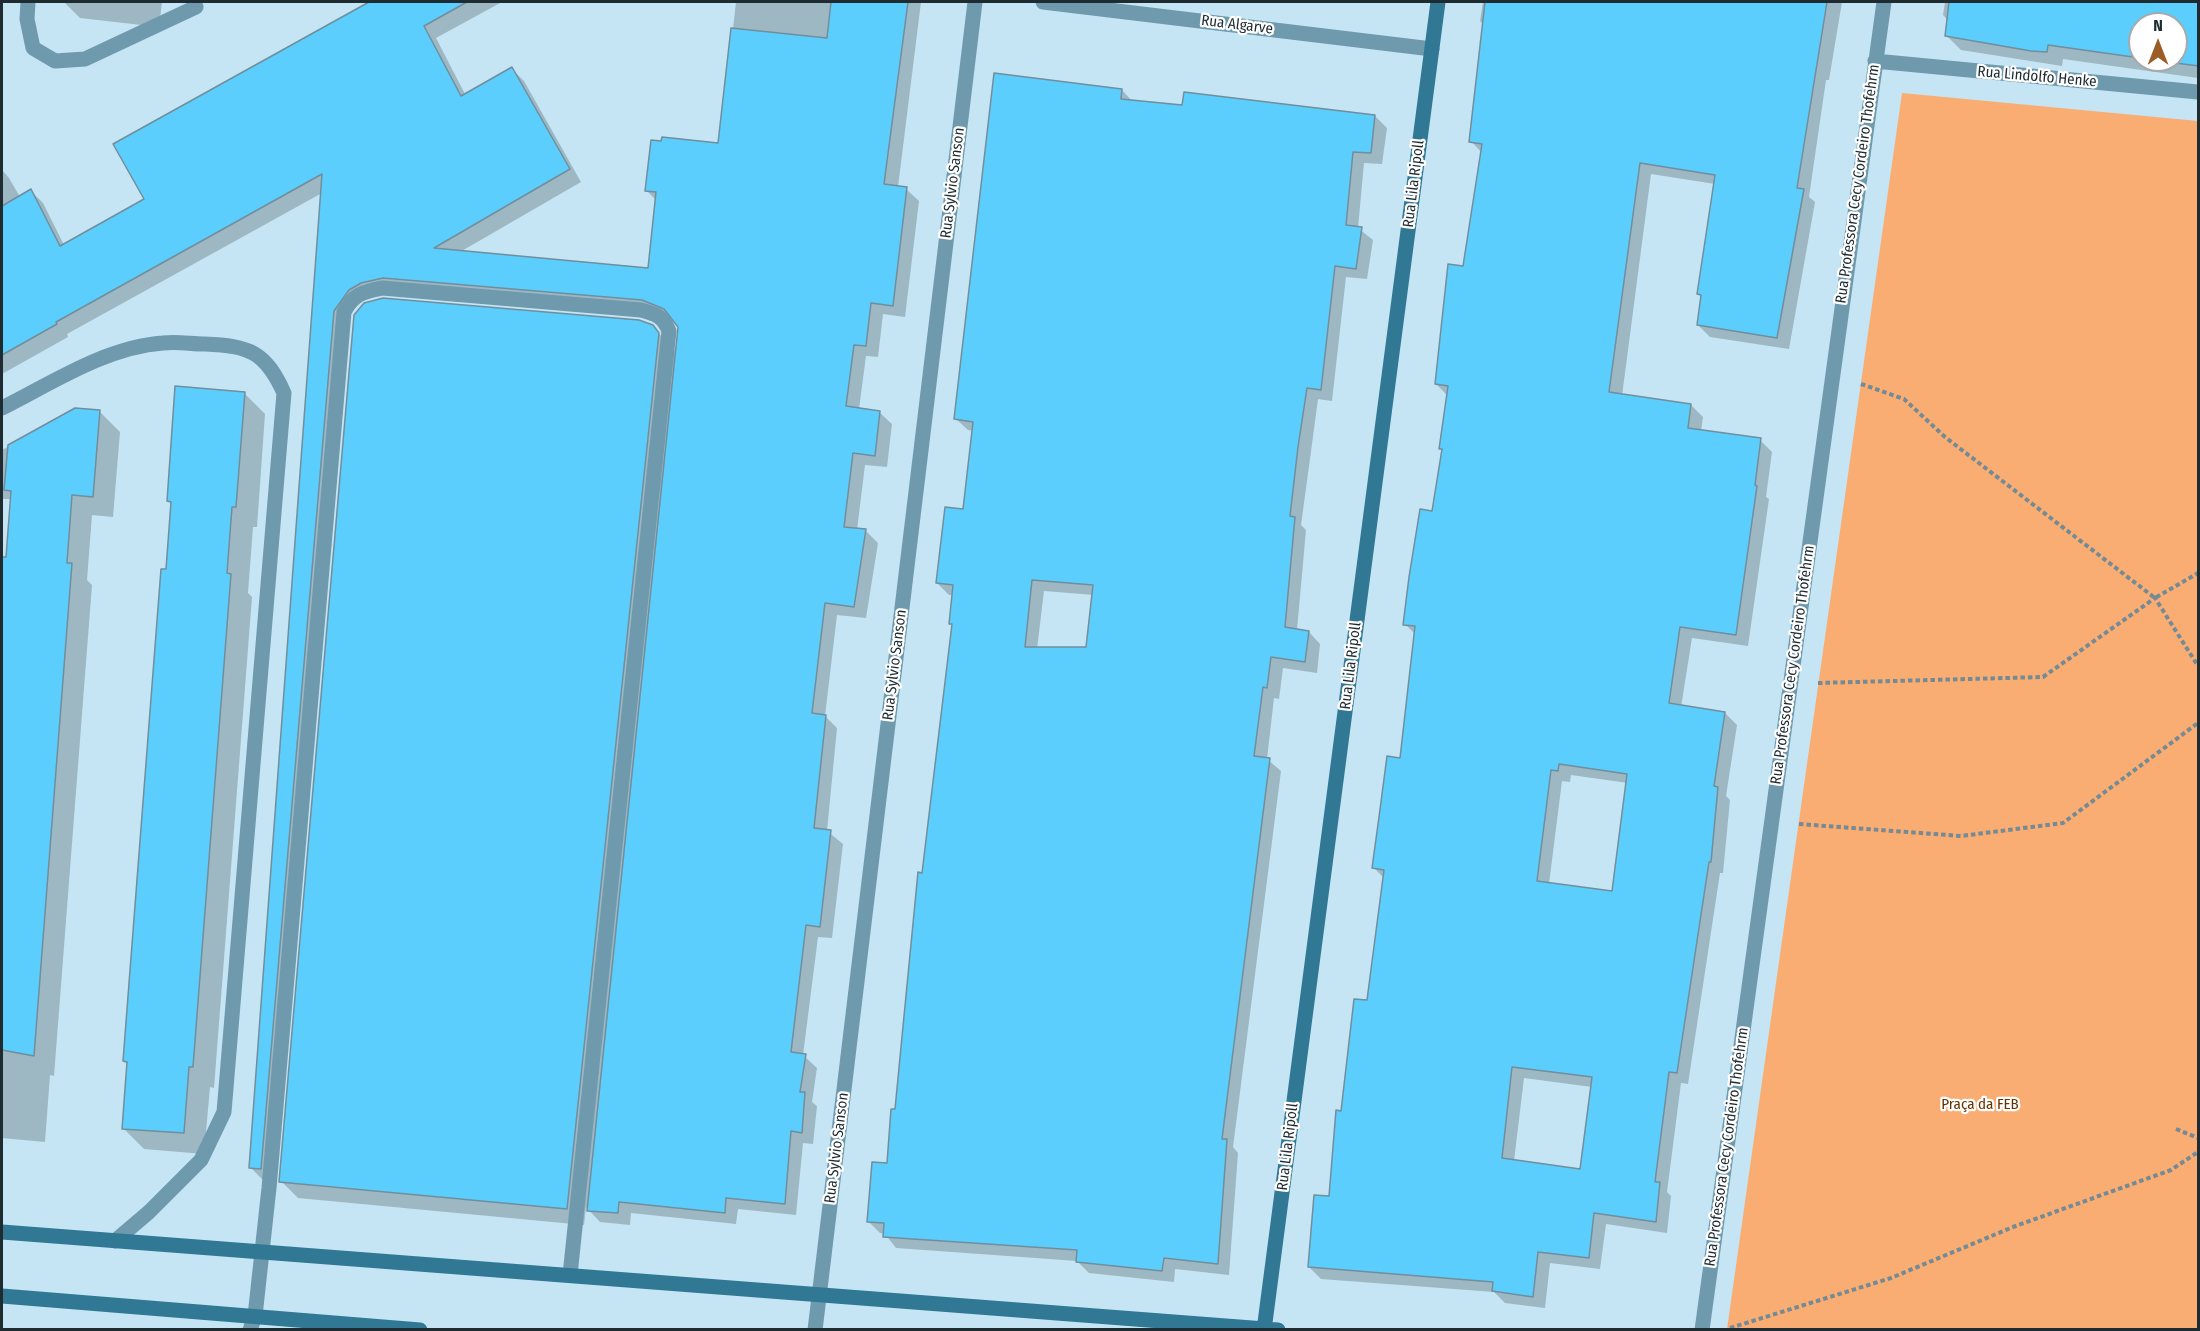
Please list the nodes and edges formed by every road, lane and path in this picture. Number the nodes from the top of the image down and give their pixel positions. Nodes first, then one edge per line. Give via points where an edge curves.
1 (28, 2) edge
2 (975, 2) edge
3 (1043, 2) edge
4 (1438, 2) edge
5 (1884, 2) edge
6 (198, 3) edge
7 (1432, 49) junction
8 (1875, 61) junction
9 (2199, 92) edge
10 (1857, 383) dead end
11 (2, 408) edge
12 (2199, 573) edge
13 (2155, 598) junction
14 (2199, 666) edge
15 (1816, 684) dead end
16 (2199, 723) edge
17 (1797, 824) dead end
18 (2176, 1129) dead end
19 (2199, 1138) edge
20 (2199, 1152) edge
21 (2, 1232) edge
22 (115, 1241) junction
23 (260, 1252) junction
24 (570, 1275) junction
25 (819, 1294) junction
26 (2, 1296) edge
27 (252, 1323) edge
28 (420, 1329) edge
29 (815, 1329) edge
30 (1268, 1329) edge
31 (1702, 1329) edge
32 (1727, 1329) edge

1 - 6 street via 33,48 55,61 85,58
2 - 25 street, Rua Sylvio Sanson
3 - 7 street, Rua Algarve
4 - 7 street, Rua Lila Ripoll
5 - 8 street, Rua Professora Cecy Cordeiro Thofehrm
7 - 30 street, Rua Lila Ripoll
8 - 9 street, Rua Lindolfo Henke
8 - 31 street, Rua Professora Cecy Cordeiro Thofehrm
10 - 13 path via 1904,399 1946,437
11 - 22 street via 91,363 163,343 236,346 249,351 265,360 284,393 224,1112 201,1160
12 - 13 path
13 - 14 path
13 - 15 path via 2043,677
16 - 17 path via 2063,823 1961,837
18 - 19 path
20 - 32 path via 2171,1170 2013,1227 1891,1278
21 - 22 street
22 - 23 street
23 - 24 street
23 - 24 street via 269,1188 344,312 350,299 361,292 382,288 640,310 657,314 665,320 669,331
23 - 27 street
24 - 25 street
25 - 29 street, Rua Sylvio Sanson
25 - 30 street
26 - 27 street
27 - 28 street

